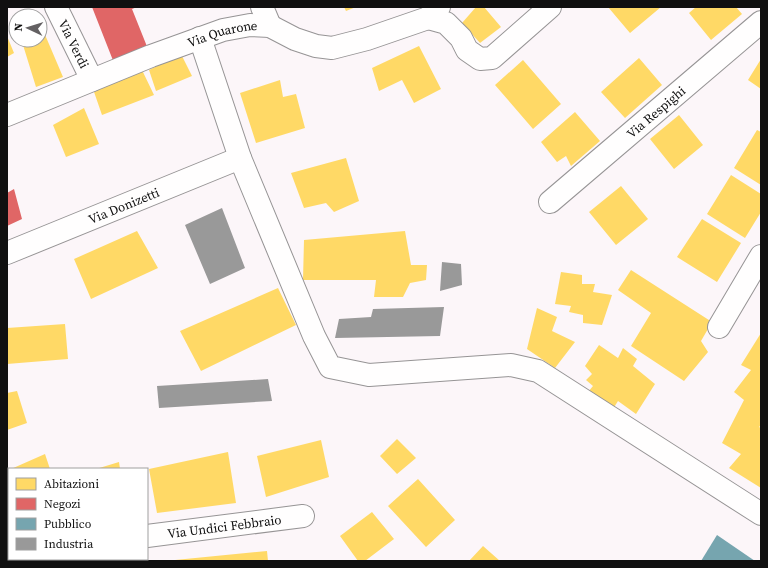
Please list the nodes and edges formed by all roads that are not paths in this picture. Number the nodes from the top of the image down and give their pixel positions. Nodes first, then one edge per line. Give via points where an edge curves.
1 (56, 7) edge
2 (550, 7) edge
3 (425, 14) edge
4 (266, 16) edge
5 (761, 22) edge
6 (200, 38) junction
7 (92, 80) junction
8 (7, 115) edge
9 (240, 158) junction
10 (550, 202) dead end
11 (7, 253) edge
12 (761, 256) edge
13 (719, 327) dead end
14 (761, 514) edge
15 (303, 516) dead end
16 (148, 536) edge

1 - 7 street, Via Verdi
2 - 3 street via 492,58 480,59 467,50 446,23
3 - 4 street, Via Quarone via 367,39 332,48 295,39
4 - 6 street, Via Quarone via 250,25
5 - 10 street, Via Respighi
6 - 7 street, Via Quarone
6 - 9 street
7 - 8 street, Via Quarone
9 - 11 street, Via Donizetti
9 - 14 street via 314,336 330,367 369,375 511,365 538,371
12 - 13 street
15 - 16 street, Via Undici Febbraio

